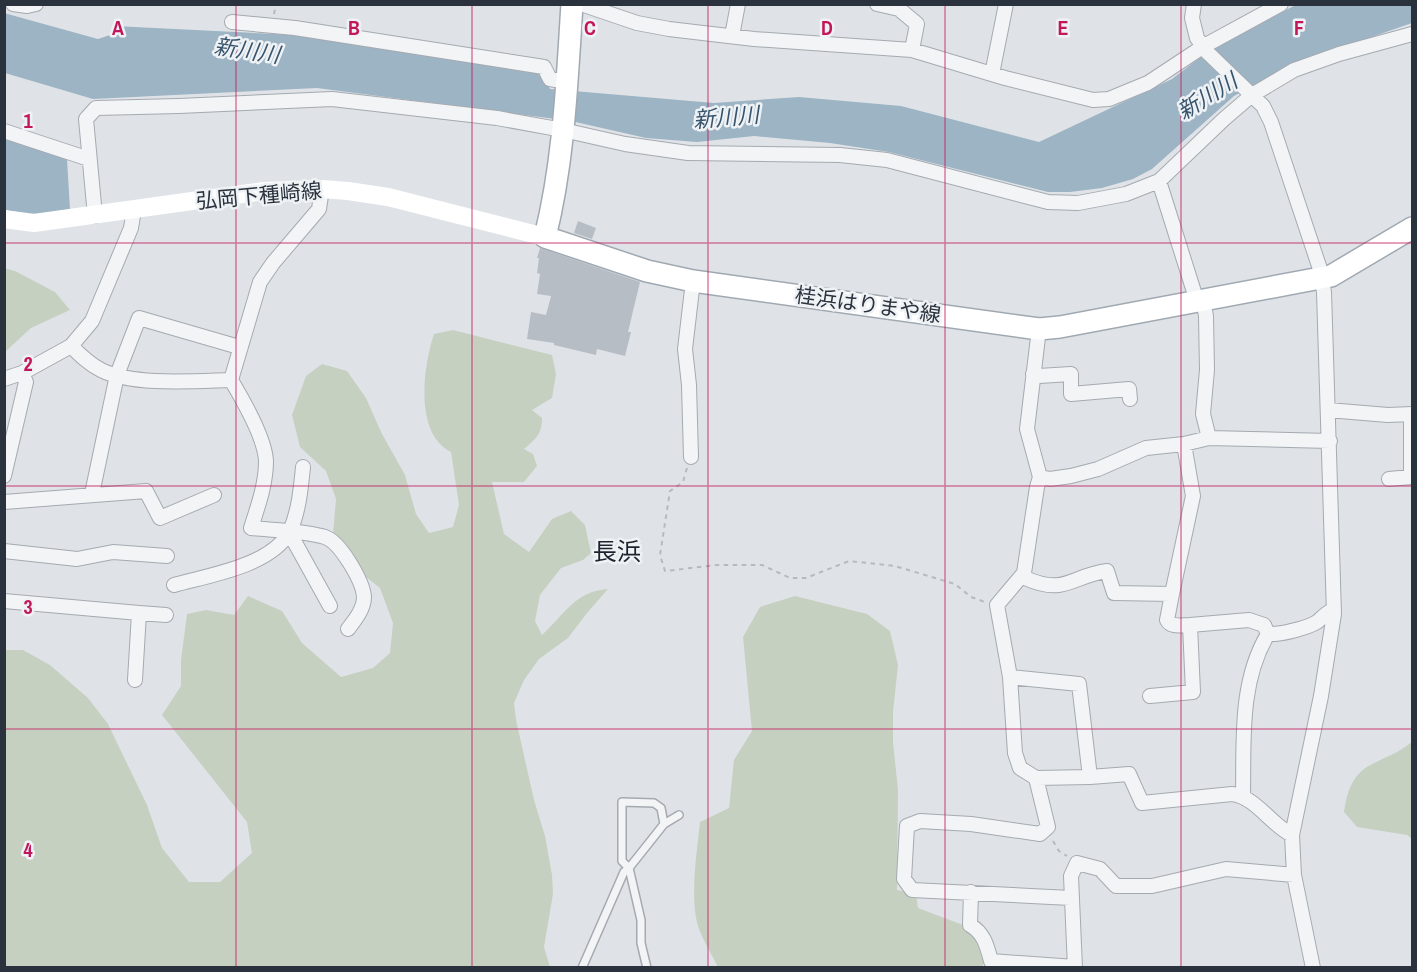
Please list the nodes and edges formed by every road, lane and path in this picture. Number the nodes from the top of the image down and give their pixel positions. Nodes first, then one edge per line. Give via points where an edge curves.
1 (13, 4) edge
2 (36, 4) edge
3 (572, 4) edge
4 (581, 4) edge
5 (738, 4) edge
6 (877, 4) edge
7 (1006, 4) edge
8 (1194, 4) edge
9 (1281, 4) edge
10 (232, 22) dead end
11 (1413, 34) edge
12 (732, 36) junction
13 (1206, 49) junction
14 (912, 50) junction
15 (992, 74) junction
16 (567, 86) junction
17 (1250, 93) junction
18 (563, 127) junction
19 (4, 130) edge
20 (90, 159) junction
21 (1159, 181) junction
22 (322, 189) junction
23 (134, 210) junction
24 (95, 216) junction
25 (4, 219) edge
26 (1413, 228) edge
27 (545, 237) junction
28 (1322, 278) junction
29 (693, 281) junction
30 (1203, 300) junction
31 (1039, 329) junction
32 (71, 346) junction
33 (239, 347) junction
34 (22, 373) junction
35 (1033, 374) junction
36 (117, 375) junction
37 (4, 379) edge
38 (231, 380) junction
39 (1130, 399) dead end
40 (1329, 410) junction
41 (1412, 414) edge
42 (1209, 438) junction
43 (1330, 441) junction
44 (1184, 444) junction
45 (691, 457) joint
46 (303, 467) dead end
47 (4, 476) edge
48 (1040, 477) junction
49 (1412, 477) edge
50 (1389, 478) dead end
51 (94, 495) junction
52 (214, 495) dead end
53 (4, 502) edge
54 (289, 532) junction
55 (4, 551) edge
56 (167, 556) dead end
57 (1024, 573) junction
58 (174, 585) dead end
59 (1172, 594) junction
60 (4, 601) edge
61 (997, 605) junction
62 (330, 606) dead end
63 (139, 613) junction
64 (1334, 614) junction
65 (166, 615) dead end
66 (1191, 626) junction
67 (348, 629) dead end
68 (1268, 634) junction
69 (1010, 677) junction
70 (135, 680) dead end
71 (1150, 696) dead end
72 (1090, 777) junction
73 (1036, 778) junction
74 (1243, 795) junction
75 (679, 815) dead end
76 (664, 824) junction
77 (1048, 827) junction
78 (1292, 835) junction
79 (1077, 863) junction
80 (629, 868) junction
81 (1294, 874) junction
82 (972, 892) junction
83 (1071, 898) junction
84 (1075, 967) edge
85 (582, 968) edge
86 (646, 968) edge
87 (1313, 968) edge

1 - 2 street
3 - 16 main road
4 - 12 street via 648,25
5 - 12 street
6 - 14 street via 899,9 916,24
7 - 15 street
8 - 13 street via 1192,18 1197,38
9 - 13 street
10 - 16 street via 295,28 544,68 550,79
11 - 17 street via 1294,70
12 - 14 street
13 - 15 street via 1148,82 1108,99 1094,100
13 - 17 street
14 - 15 street
16 - 18 main road
17 - 21 street
17 - 28 street via 1263,106 1278,138
18 - 20 street via 332,99 96,108 86,119
18 - 21 street via 625,144 688,153 840,155 887,160 1048,202 1078,204 1107,199
18 - 27 main road
19 - 20 street
20 - 24 street
21 - 30 street via 1195,295
22 - 23 main road, 弘岡下種崎線 via 264,191
22 - 27 main road, 弘岡下種崎線 via 387,197
22 - 33 street via 319,209 260,282
23 - 24 main road, 弘岡下種崎線
23 - 32 street via 131,228 92,321
24 - 25 main road, 弘岡下種崎線 via 33,223
26 - 28 main road, 桂浜はりまや線 via 1336,274
27 - 29 main road, 桂浜はりまや線 via 647,271
28 - 30 main road, 桂浜はりまや線
28 - 40 street
29 - 31 main road, 桂浜はりまや線
29 - 45 street via 685,349
30 - 31 main road, 桂浜はりまや線
30 - 42 street via 1207,370 1203,414
31 - 35 street
32 - 34 street
32 - 36 street via 87,361
33 - 36 street via 139,318
33 - 38 street
34 - 37 street
34 - 47 street via 26,382
35 - 39 street via 1071,375 1071,394 1129,388
35 - 48 street via 1027,429
36 - 38 street via 154,381
36 - 51 street
38 - 54 street via 266,459 262,495 251,528
40 - 41 street
40 - 43 street
41 - 49 street
42 - 43 street
42 - 44 street
43 - 64 street
44 - 48 street via 1146,448 1071,476
44 - 59 street via 1193,496
45 - 61 path via 683,482 670,492 660,555 665,571 762,565 790,578 806,578 849,561 895,566 945,580 971,597
46 - 54 street
48 - 57 street
49 - 50 street
51 - 52 street via 146,491 160,518
51 - 53 street
54 - 58 street via 259,560
54 - 62 street
54 - 67 street via 326,537 339,546 361,580 364,598 360,613
55 - 56 street via 77,559 113,552
57 - 59 street via 1024,578 1057,586 1107,572 1113,593
57 - 61 street
59 - 66 street via 1168,623
60 - 63 street
61 - 69 street
63 - 65 street
63 - 70 street
64 - 68 street via 1329,612 1316,623 1277,635
64 - 78 street
66 - 68 street via 1249,620 1264,625
66 - 71 street via 1193,692
68 - 74 street via 1249,682
69 - 72 street via 1079,684
69 - 73 street via 1015,753 1020,768
72 - 73 street
72 - 74 street via 1129,774 1142,802
73 - 77 street
74 - 78 street
75 - 76 lane
76 - 80 lane
76 - 80 lane via 661,808 654,803 622,802 622,861
77 - 79 path via 1059,851
77 - 82 street via 1040,834 971,824 920,821 907,826 904,879 912,890
78 - 81 street
79 - 81 street via 1100,869 1116,886 1152,886 1226,868
79 - 83 street via 1071,876
80 - 85 lane
80 - 86 lane via 642,920
81 - 87 street
82 - 83 street
82 - 84 street via 970,925 986,942 992,961
83 - 84 street

